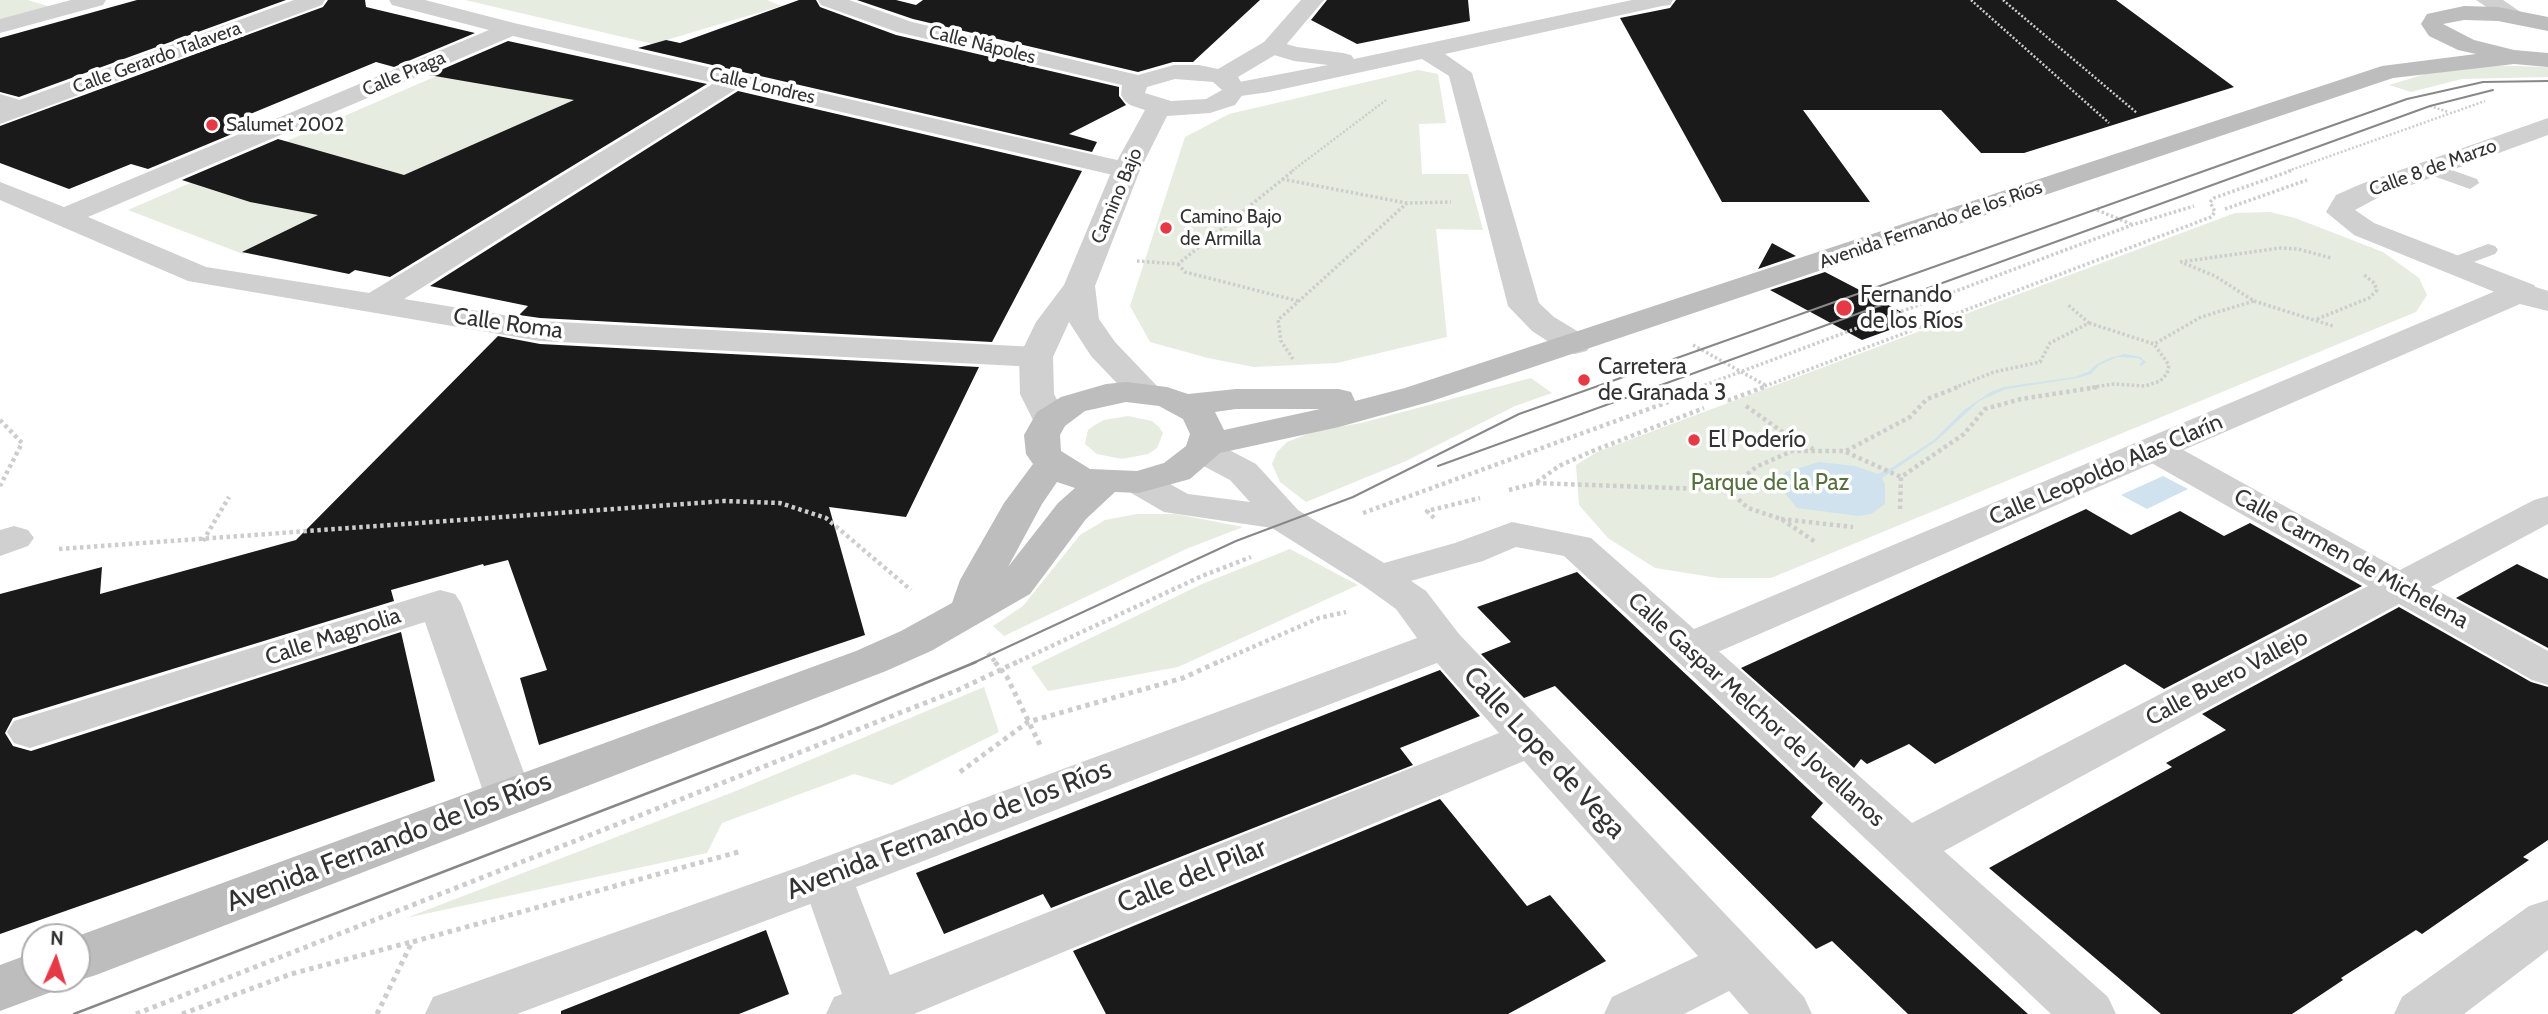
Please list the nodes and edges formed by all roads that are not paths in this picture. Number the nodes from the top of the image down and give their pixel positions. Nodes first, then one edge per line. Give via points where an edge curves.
1 (16, 0) edge
2 (95, 0) edge
3 (314, 0) edge
4 (400, 0) edge
5 (829, 0) edge
6 (1313, 0) edge
7 (1662, 0) edge
8 (2487, 0) edge
9 (2462, 6) edge
10 (52, 12) junction
11 (2517, 17) junction
12 (2548, 24) edge
13 (0, 26) edge
14 (511, 29) junction
15 (2437, 31) junction
16 (1272, 47) junction
17 (1425, 51) junction
18 (2514, 57) junction
19 (1384, 60) junction
20 (2548, 60) edge
21 (2390, 71) junction
22 (734, 80) junction
23 (1138, 82) junction
24 (1228, 83) junction
25 (1159, 107) junction
26 (7, 108) edge
27 (2548, 126) edge
28 (2429, 168) junction
29 (1125, 170) junction
30 (2470, 183) dead end
31 (0, 190) edge
32 (64, 217) junction
33 (2488, 250) dead end
34 (2452, 264) junction
35 (1079, 286) junction
36 (2535, 297) edge
37 (374, 304) junction
38 (1575, 344) junction
39 (1036, 356) junction
40 (1472, 376) junction
41 (1145, 393) junction
42 (1186, 405) junction
43 (1050, 420) junction
44 (1204, 448) junction
45 (2154, 449) junction
46 (1052, 463) junction
47 (1121, 482) junction
48 (2548, 508) edge
49 (1283, 518) junction
50 (2399, 586) junction
51 (1367, 593) junction
52 (976, 628) junction
53 (1444, 643) junction
54 (1689, 648) junction
55 (2548, 670) edge
56 (30, 732) dead end
57 (1531, 739) junction
58 (509, 797) junction
59 (1907, 848) junction
60 (827, 877) junction
61 (2548, 921) edge
62 (91, 954) edge
63 (1736, 962) junction
64 (21, 980) edge
65 (0, 988) edge
66 (868, 1011) edge
67 (453, 1014) edge
68 (1632, 1014) edge
69 (1784, 1014) edge
70 (2088, 1014) edge
71 (2422, 1014) edge

1 - 10 street
2 - 10 street
3 - 26 street, Calle Gerardo Talavera
4 - 14 street, Calle Londres
5 - 23 street, Calle Nápoles via 905,27
6 - 16 street
7 - 17 street
8 - 11 street
9 - 11 main road
9 - 15 main road, Avenida Fernando de los Ríos via 2435,19 2432,24
10 - 13 street
11 - 12 main road
14 - 22 street, Calle Londres
14 - 32 street, Calle Praga
15 - 18 main road via 2466,45
15 - 21 main road, Avenida Fernando de los Ríos
16 - 19 street via 1329,60
16 - 24 street
17 - 19 street
17 - 38 street via 1460,73 1524,306
18 - 20 main road
18 - 21 main road, Avenida Fernando de los Ríos
19 - 24 street via 1269,85
21 - 38 main road, Avenida Fernando de los Ríos
22 - 29 street, Calle Londres
22 - 37 street
23 - 24 street via 1174,72 1199,72
23 - 25 street via 1133,94
24 - 25 street via 1226,100 1210,106
25 - 29 street, Camino Bajo
27 - 28 street, Calle 8 de Marzo
28 - 30 lane
28 - 34 street, Calle 8 de Marzo via 2346,201 2340,212 2364,229
29 - 35 street, Camino Bajo
31 - 32 street, Calle Roma
32 - 37 street, Calle Roma via 199,275
33 - 34 lane
34 - 36 street, Calle 8 de Marzo
35 - 39 street, Camino Bajo via 1052,322
35 - 41 street, Camino Bajo via 1083,319 1103,349
36 - 45 street, Calle Leopoldo Alas Clarín via 2385,350
37 - 39 street, Calle Roma via 540,331
38 - 40 main road, Avenida Fernando de los Ríos
39 - 43 street, Camino Bajo via 1038,394
40 - 42 main road, Avenida Fernando de los Ríos via 1332,400 1236,399
40 - 44 main road, Avenida Fernando de los Ríos via 1339,416
41 - 42 main road
41 - 43 main road via 1089,398
42 - 44 main road via 1205,423 1209,434
43 - 46 main road via 1041,444
44 - 47 main road via 1177,471
44 - 49 street, Calle Lope de Vega via 1243,472
45 - 50 street, Calle Carmen de Michelena
45 - 54 street, Calle Leopoldo Alas Clarín
46 - 47 main road via 1074,477
46 - 52 main road via 1023,503 980,580
47 - 49 street, Calle Lope de Vega via 1178,504
47 - 52 main road, Avenida Fernando de los Ríos via 1072,511
48 - 50 street, Calle Buero Vallejo
49 - 51 street, Calle Lope de Vega
50 - 55 street, Calle Carmen de Michelena
50 - 59 street, Calle Buero Vallejo
51 - 53 street, Calle Lope de Vega via 1411,600
51 - 54 street, Calle Gaspar Melchor de Jovellanos via 1513,534 1577,547
52 - 58 main road, Avenida Fernando de los Ríos via 924,637
53 - 57 street, Calle Lope de Vega
53 - 60 street, Avenida Fernando de los Ríos
54 - 59 street, Calle Gaspar Melchor de Jovellanos
56 - 58 street, Calle Magnolia via 440,603
57 - 63 street, Calle Lope de Vega
57 - 66 street, Calle del Pilar
58 - 62 main road, Avenida Fernando de los Ríos
59 - 70 street, Calle Gaspar Melchor de Jovellanos
60 - 66 street
60 - 67 street, Avenida Fernando de los Ríos
61 - 71 street
63 - 68 street
63 - 69 street, Calle Lope de Vega
64 - 65 main road

